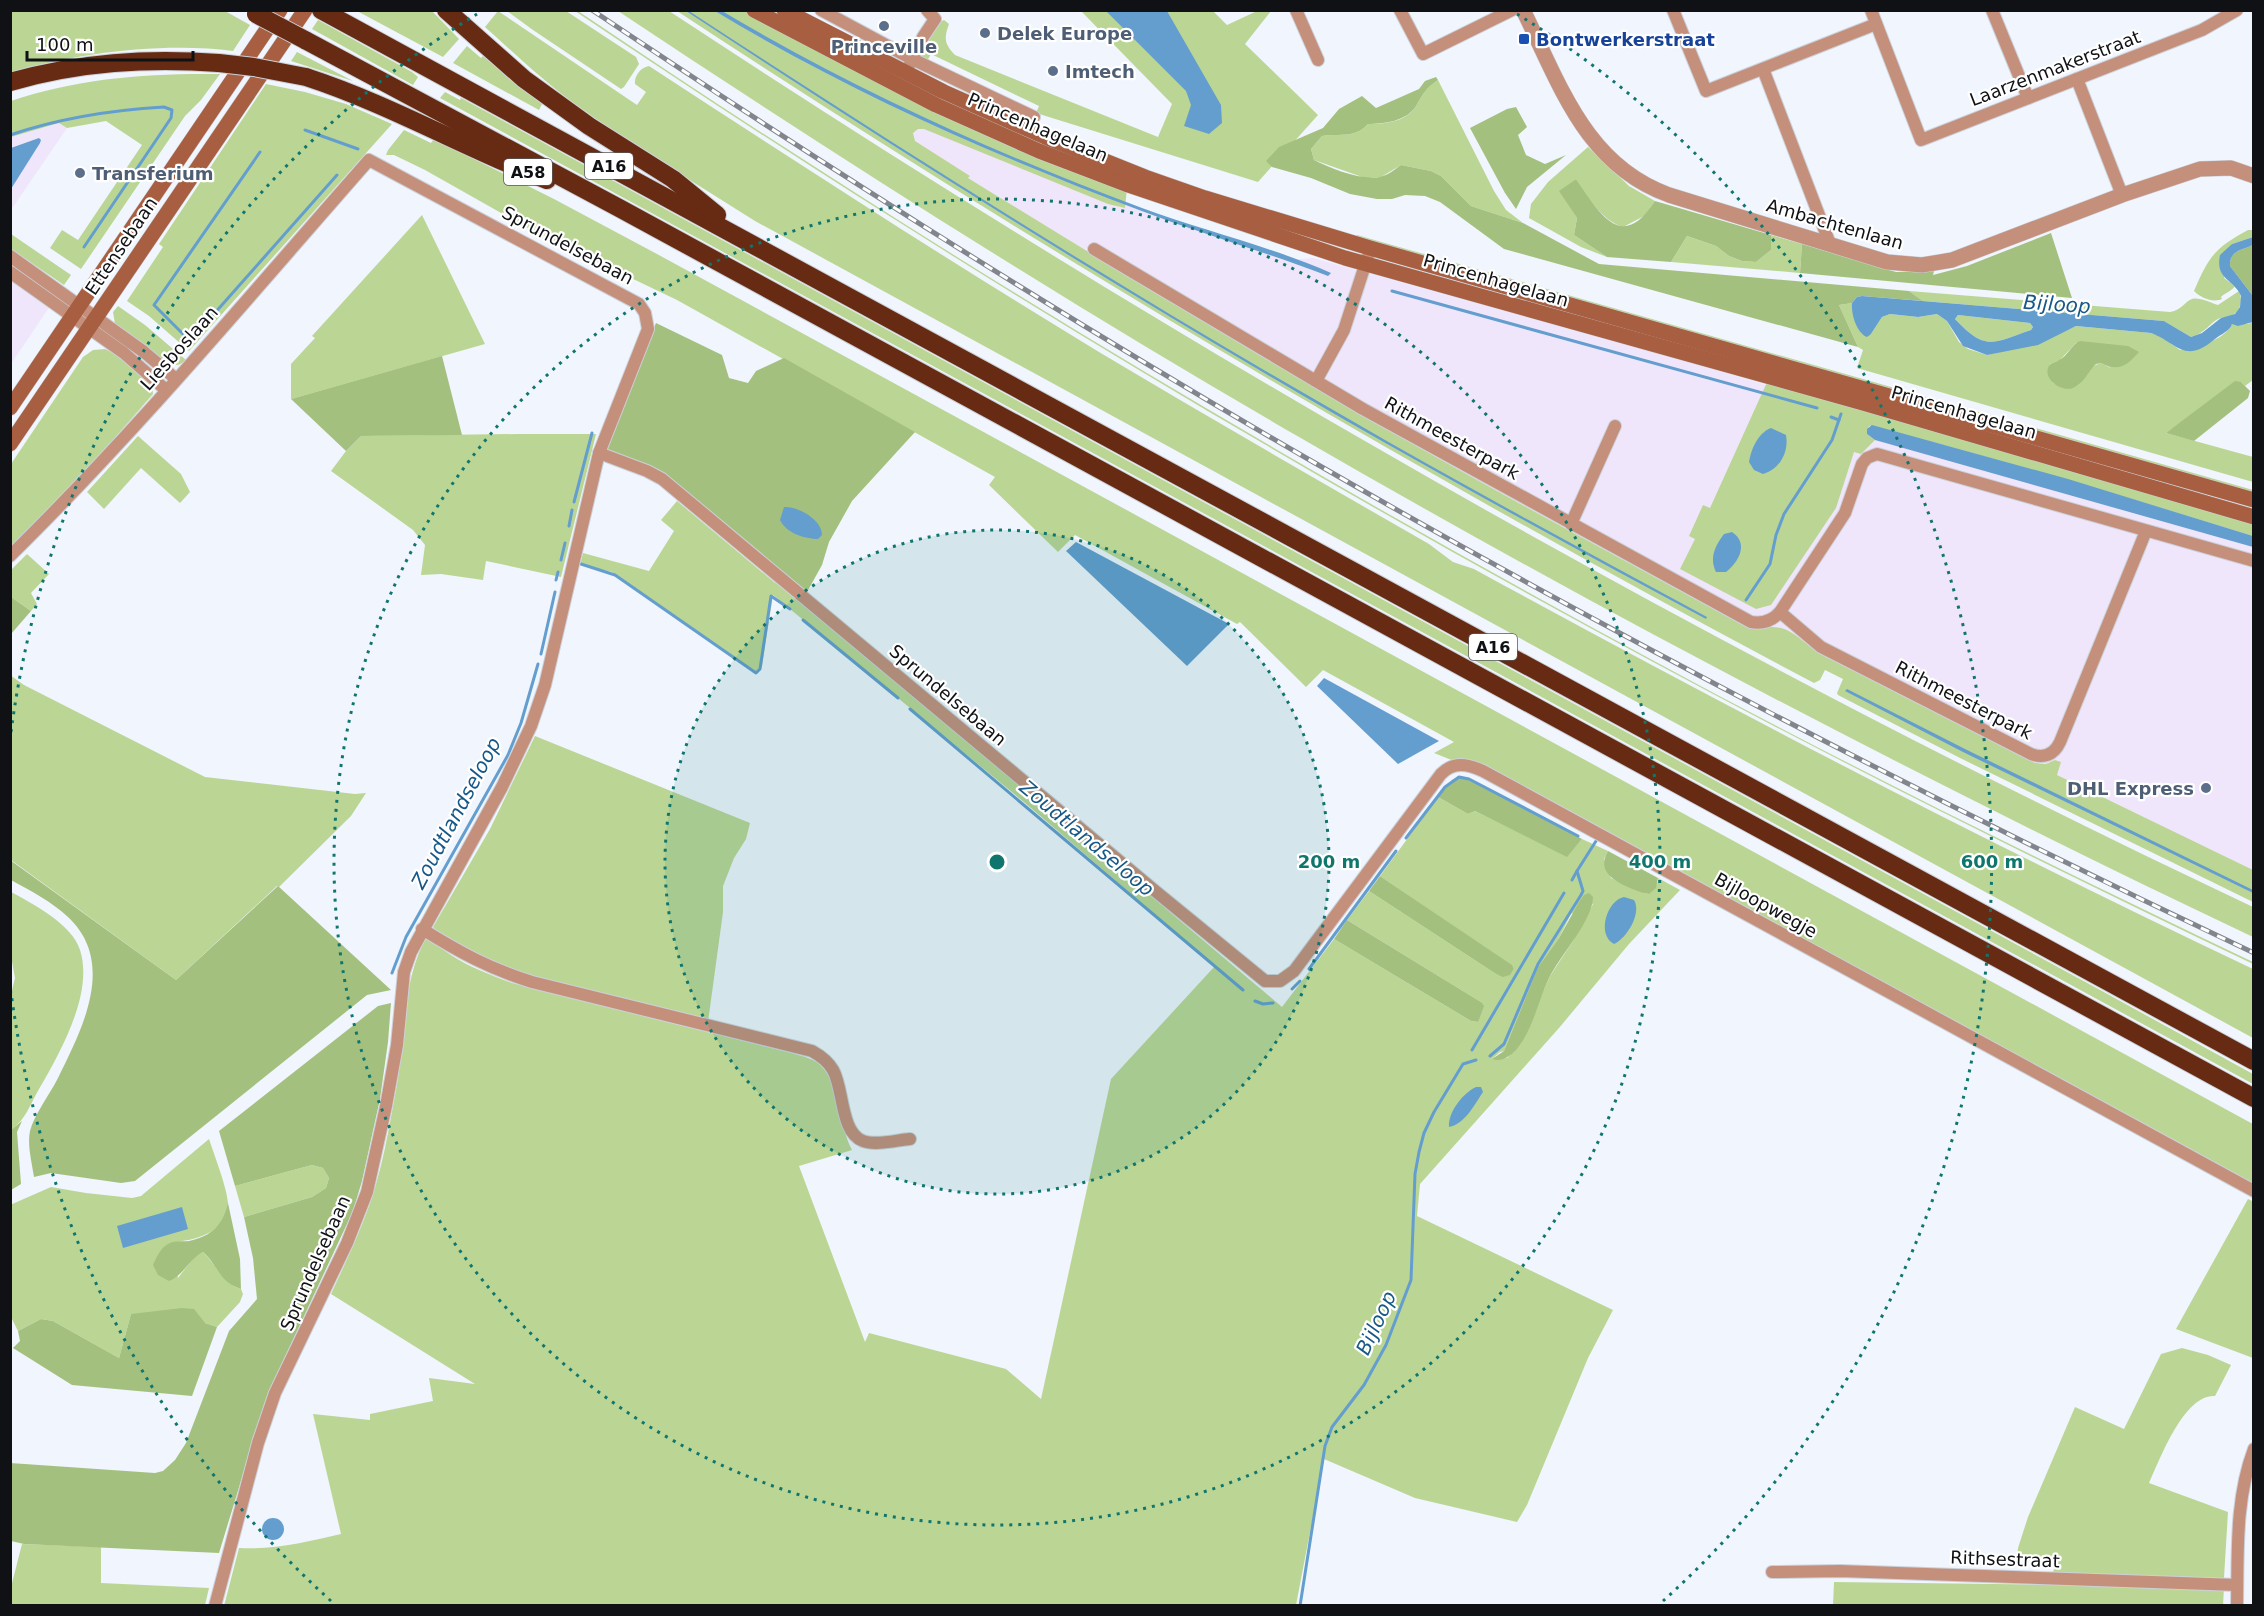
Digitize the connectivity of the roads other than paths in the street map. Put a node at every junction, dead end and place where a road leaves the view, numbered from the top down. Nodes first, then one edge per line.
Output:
1 (280, 10) edge
2 (305, 10) edge
3 (754, 10) edge
4 (784, 10) edge
5 (821, 10) edge
6 (927, 10) edge
7 (1296, 10) edge
8 (1400, 10) edge
9 (1512, 10) edge
10 (1523, 10) edge
11 (1673, 10) edge
12 (1871, 10) edge
13 (1992, 10) edge
14 (2237, 10) edge
15 (323, 11) edge
16 (253, 12) edge
17 (450, 14) edge
18 (1876, 24) junction
19 (912, 59) junction
20 (1318, 60) dead end
21 (1763, 69) junction
22 (2077, 79) junction
23 (903, 81) junction
24 (10, 82) edge
25 (2028, 98) junction
26 (1034, 117) dead end
27 (442, 123) junction
28 (369, 160) joint
29 (2253, 176) edge
30 (2122, 195) junction
31 (751, 243) junction
32 (1830, 244) junction
33 (1370, 248) junction
34 (1094, 249) dead end
35 (10, 256) edge
36 (1365, 264) junction
37 (10, 272) edge
38 (76, 311) junction
39 (92, 323) junction
40 (176, 379) junction
41 (1316, 381) junction
42 (166, 390) junction
43 (10, 408) edge
44 (1615, 426) dead end
45 (10, 444) edge
46 (599, 453) junction
47 (2253, 500) edge
48 (2253, 517) edge
49 (1571, 524) junction
50 (2146, 531) junction
51 (10, 556) edge
52 (2253, 561) edge
53 (1780, 612) junction
54 (422, 929) junction
55 (1265, 981) joint
56 (2253, 1060) edge
57 (2253, 1098) edge
58 (910, 1139) dead end
59 (2253, 1191) edge
60 (2253, 1449) edge
61 (1772, 1572) dead end
62 (2237, 1586) junction
63 (215, 1605) edge
64 (2237, 1605) edge

1 - 38 main road, Ettensebaan
2 - 39 main road, Ettensebaan
3 - 23 main road, Princenhagelaan
4 - 23 main road, Princenhagelaan
5 - 19 street, Princenhagelaan
6 - 19 street
7 - 20 street
8 - 9 street
10 - 32 street, Ambachtenlaan
11 - 21 street
12 - 18 street
13 - 25 street
14 - 22 street, Laarzenmakerstraat
15 - 31 highway, A16
16 - 27 highway, A16, bridge
17 - 31 highway, A16
18 - 21 street
18 - 25 street, Laarzenmakerstraat
19 - 23 street
19 - 26 street, Princenhagelaan
21 - 32 street
22 - 25 street, Laarzenmakerstraat
22 - 30 street
23 - 33 main road, Princenhagelaan
23 - 36 main road, Princenhagelaan
24 - 27 highway, bridge
27 - 57 highway, A16
28 - 40 street, Liesboslaan
28 - 46 street, Sprundelsebaan
29 - 30 street, Ambachtenlaan
30 - 32 street, Ambachtenlaan
31 - 56 highway, A16
33 - 36 street
33 - 47 main road, Princenhagelaan
34 - 41 street, Rithmeesterpark
35 - 38 street
36 - 41 street
36 - 48 main road, Princenhagelaan
37 - 38 street
38 - 39 street
38 - 43 main road, Ettensebaan
39 - 40 street
39 - 42 street
39 - 45 main road, Ettensebaan
40 - 42 street, Liesboslaan
41 - 49 street, Rithmeesterpark
42 - 51 street, Liesboslaan
44 - 49 street
46 - 54 street, Sprundelsebaan
46 - 55 street, Sprundelsebaan
49 - 53 street, Rithmeesterpark
50 - 52 street
50 - 53 street
50 - 53 street, Rithmeesterpark
54 - 58 street
54 - 63 street, Sprundelsebaan
55 - 59 street, Bijloopwegje
60 - 62 street
61 - 62 street, Rithsestraat
62 - 64 street

